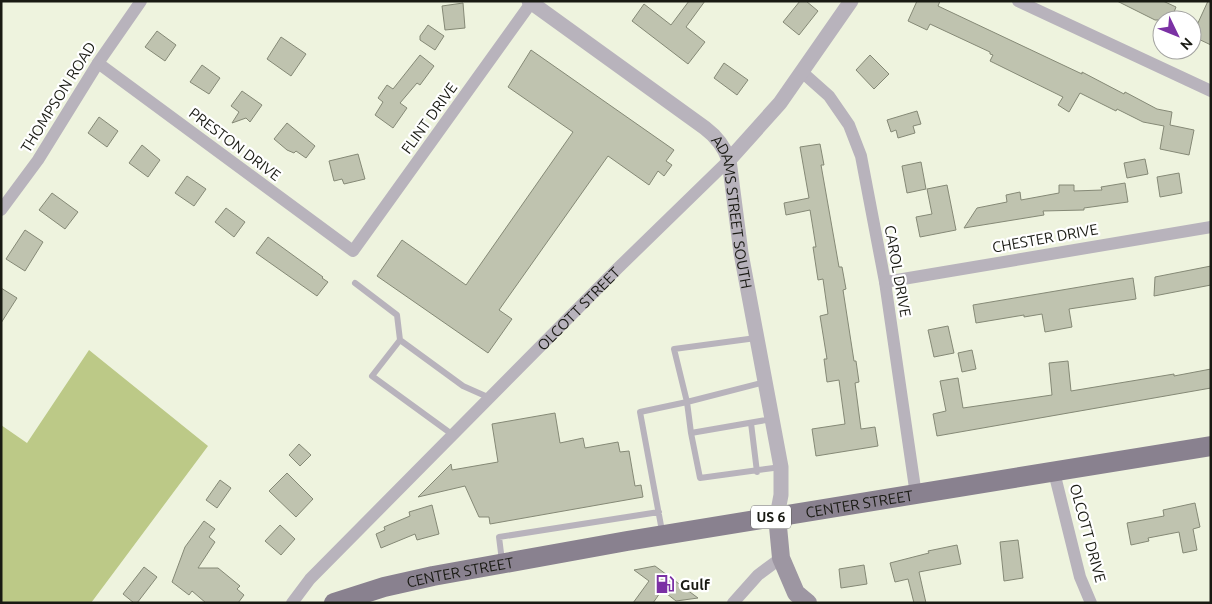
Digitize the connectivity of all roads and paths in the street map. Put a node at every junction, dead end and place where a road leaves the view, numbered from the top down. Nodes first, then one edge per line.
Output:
1 (141, 1) edge
2 (851, 1) edge
3 (1018, 1) edge
4 (530, 2) edge
5 (98, 63) junction
6 (802, 72) junction
7 (1211, 91) edge
8 (729, 160) junction
9 (1, 210) edge
10 (1211, 227) edge
11 (353, 252) joint
12 (884, 282) junction
13 (355, 283) dead end
14 (757, 338) junction
15 (400, 340) junction
16 (766, 381) junction
17 (490, 398) junction
18 (687, 402) junction
19 (773, 419) junction
20 (751, 423) junction
21 (691, 433) junction
22 (453, 435) junction
23 (1211, 446) edge
24 (781, 467) junction
25 (757, 472) junction
26 (1054, 472) junction
27 (916, 495) junction
28 (659, 512) junction
29 (777, 516) junction
30 (663, 535) junction
31 (781, 558) junction
32 (502, 563) junction
33 (292, 603) edge
34 (334, 603) edge
35 (733, 603) edge
36 (808, 603) edge
37 (1091, 603) edge

1 - 5 street, THOMPSON ROAD
2 - 6 street, OLCOTT STREET
3 - 7 street
4 - 8 street, ADAMS STREET SOUTH
4 - 11 street, FLINT DRIVE
5 - 9 street, THOMPSON ROAD
5 - 11 street, PRESTON DRIVE
6 - 8 street, OLCOTT STREET
6 - 12 street, CAROL DRIVE
8 - 14 street, ADAMS STREET SOUTH
8 - 17 street, OLCOTT STREET
10 - 12 street, CHESTER DRIVE
12 - 27 street, CAROL DRIVE
13 - 15 lane
14 - 16 street, ADAMS STREET SOUTH
14 - 18 lane
15 - 17 lane
15 - 22 lane
16 - 18 lane
16 - 19 street, ADAMS STREET SOUTH
17 - 22 street, OLCOTT STREET
18 - 21 lane
18 - 28 lane
19 - 20 lane
19 - 24 street, ADAMS STREET SOUTH
20 - 21 lane
20 - 25 lane
21 - 25 lane
22 - 33 street, OLCOTT STREET
23 - 26 main road, CENTER STREET / US 6
24 - 25 lane
24 - 29 street, ADAMS STREET SOUTH
26 - 27 main road, CENTER STREET / US 6
26 - 37 street, OLCOTT DRIVE
27 - 29 main road, CENTER STREET / US 6
28 - 30 lane
28 - 32 lane
29 - 30 main road, CENTER STREET / US 6
29 - 31 main road
30 - 32 main road, CENTER STREET / US 6
31 - 35 street
31 - 36 main road
32 - 34 main road, CENTER STREET / US 6

